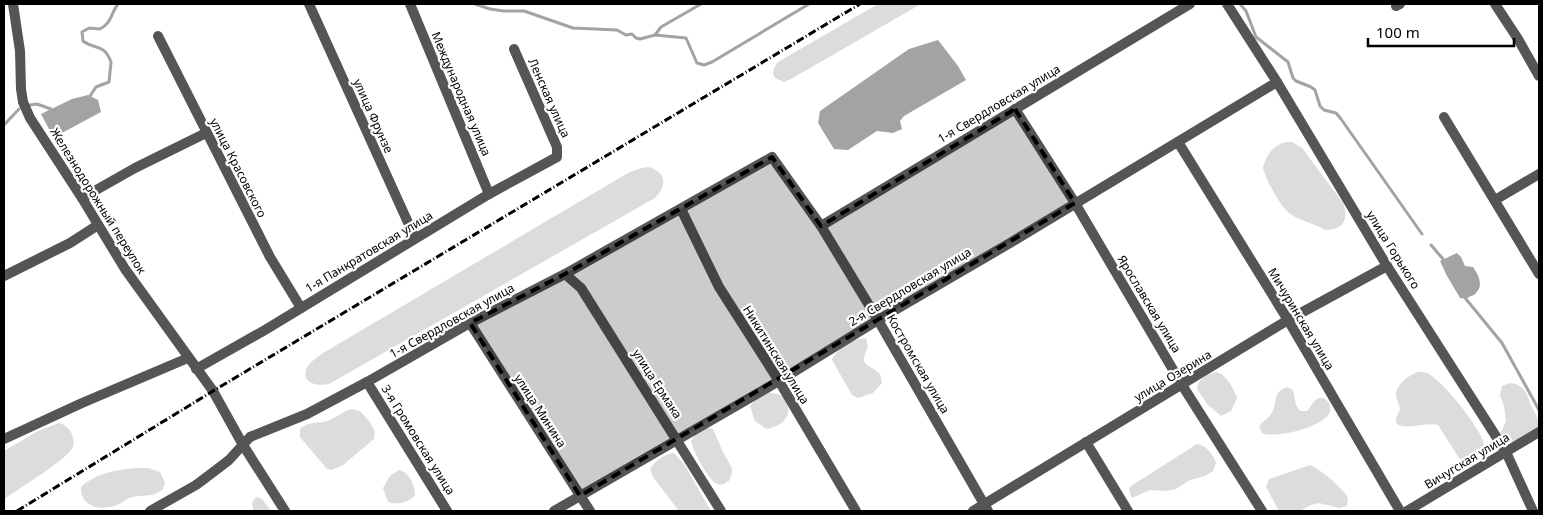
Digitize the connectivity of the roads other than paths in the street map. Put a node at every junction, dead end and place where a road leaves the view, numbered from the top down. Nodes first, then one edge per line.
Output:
1 (13, 4) edge
2 (309, 4) edge
3 (410, 4) edge
4 (1190, 4) edge
5 (1227, 4) edge
6 (1494, 4) edge
7 (158, 36) dead end
8 (514, 49) dead end
9 (1539, 76) edge
10 (1277, 82) junction
11 (1015, 109) junction
12 (1444, 117) dead end
13 (206, 133) junction
14 (1178, 142) junction
15 (556, 157) joint
16 (772, 157) joint
17 (1539, 174) edge
18 (489, 194) junction
19 (82, 198) junction
20 (1496, 200) junction
21 (1075, 203) junction
22 (681, 209) junction
23 (98, 225) junction
24 (821, 226) junction
25 (415, 238) junction
26 (1387, 266) junction
27 (566, 274) junction
28 (1539, 274) edge
29 (4, 276) edge
30 (301, 308) junction
31 (878, 320) junction
32 (1288, 320) junction
33 (470, 323) junction
34 (188, 358) junction
35 (196, 369) junction
36 (779, 381) junction
37 (367, 382) junction
38 (1182, 385) junction
39 (1539, 432) edge
40 (4, 439) edge
41 (677, 439) junction
42 (1086, 442) junction
43 (243, 445) junction
44 (1506, 452) junction
45 (580, 496) junction
46 (986, 508) edge
47 (150, 511) edge
48 (285, 511) edge
49 (447, 511) edge
50 (554, 511) edge
51 (590, 511) edge
52 (721, 511) edge
53 (856, 511) edge
54 (974, 511) edge
55 (1128, 511) edge
56 (1262, 511) edge
57 (1400, 511) edge
58 (1406, 511) edge
59 (1533, 511) edge

1 - 19 street, Железнодорожный переулок
2 - 25 street, улица Фрунзе
3 - 18 street, Международная улица
4 - 11 street, 1-я Свердловская улица
5 - 10 street, улица Горького
6 - 9 street
7 - 13 street, улица Красовского
8 - 15 street, Ленская улица
10 - 14 street, 2-я Свердловская улица
10 - 26 street, улица Горького
11 - 21 street, Ярославская улица
11 - 24 street, 1-я Свердловская улица
12 - 20 street
13 - 19 street
13 - 30 street, улица Красовского
14 - 21 street, 2-я Свердловская улица
14 - 32 street, Мичуринская улица
15 - 18 street, 1-я Панкратовская улица
16 - 22 street, 1-я Свердловская улица
16 - 24 street, Костромская улица
17 - 20 street
18 - 25 street, 1-я Панкратовская улица
19 - 23 street, Железнодорожный переулок
20 - 28 street
21 - 31 street, 2-я Свердловская улица
21 - 38 street, Ярославская улица
22 - 27 street, 1-я Свердловская улица
22 - 36 street, Никитинская улица
23 - 29 street
23 - 34 street, Железнодорожный переулок
24 - 31 street, Костромская улица
25 - 30 street, 1-я Панкратовская улица
26 - 32 street, улица Озерина
26 - 44 street, улица Горького
27 - 33 street, 1-я Свердловская улица
27 - 41 street, улица Ермака
30 - 35 street, 1-я Панкратовская улица
31 - 36 street, 2-я Свердловская улица
31 - 46 street, Костромская улица
32 - 38 street, улица Озерина
32 - 57 street, Мичуринская улица
33 - 37 street, 1-я Свердловская улица
33 - 45 street, улица Минина
34 - 35 street, Железнодорожный переулок
34 - 40 street
35 - 43 street, Железнодорожный переулок
36 - 41 street, 2-я Свердловская улица
36 - 53 street, Никитинская улица
37 - 43 street, 1-я Свердловская улица
37 - 49 street, 3-я Громовская улица
38 - 42 street, улица Озерина
38 - 56 street, Ярославская улица
39 - 44 street, Вичугская улица
41 - 45 street, 2-я Свердловская улица
41 - 52 street, улица Ермака
42 - 46 street, улица Озерина
42 - 55 street
43 - 47 street, 1-я Свердловская улица
43 - 48 street, Железнодорожный переулок
44 - 58 street, Вичугская улица
44 - 59 street, улица Горького
45 - 50 street, 2-я Свердловская улица
45 - 51 street, улица Минина
46 - 54 street, улица Озерина

